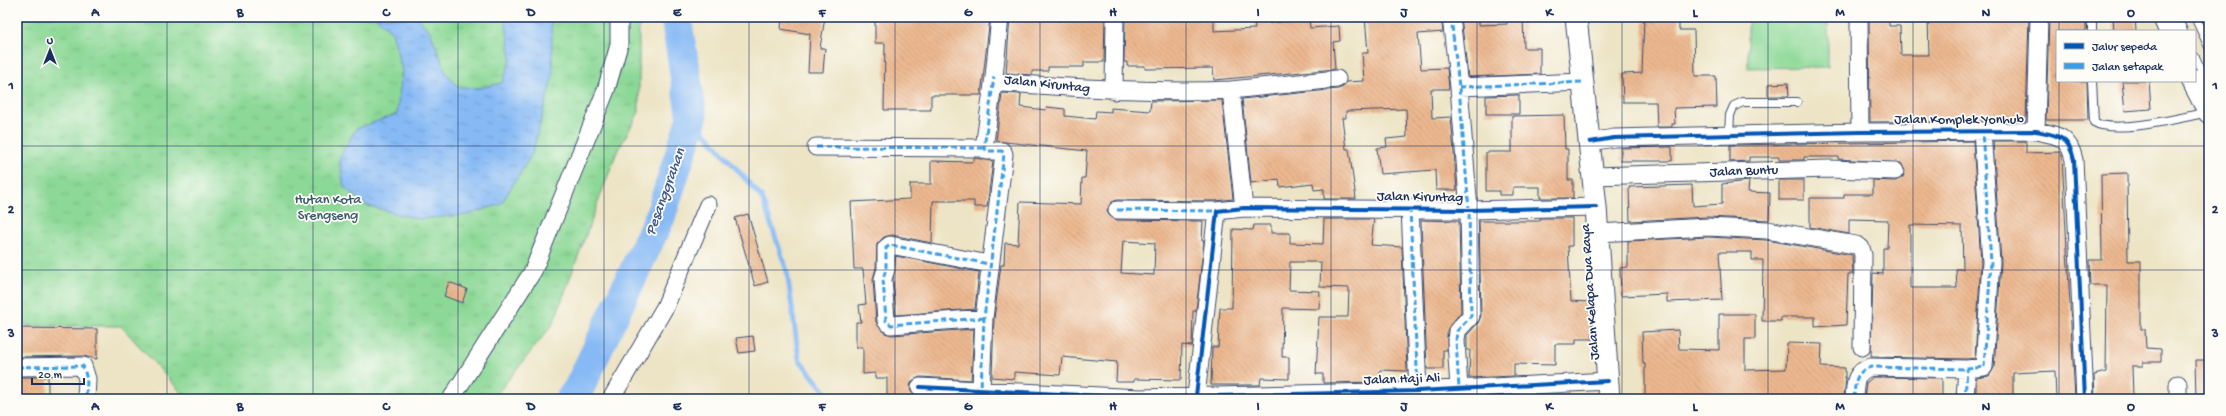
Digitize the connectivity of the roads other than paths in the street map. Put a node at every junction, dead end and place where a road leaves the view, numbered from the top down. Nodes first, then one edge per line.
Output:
1 (619, 17) edge
2 (1000, 17) edge
3 (1115, 17) edge
4 (1451, 17) edge
5 (1576, 17) edge
6 (1859, 17) edge
7 (2039, 17) edge
8 (2092, 17) edge
9 (2164, 17) edge
10 (2177, 17) edge
11 (2195, 17) edge
12 (2092, 30) edge
13 (2170, 30) edge
14 (2183, 30) edge
15 (2209, 47) edge
16 (2196, 59) edge
17 (994, 77) junction
18 (1337, 79) dead end
19 (1584, 82) junction
20 (2092, 82) edge
21 (2194, 82) edge
22 (1459, 87) junction
23 (2209, 87) edge
24 (1231, 90) junction
25 (1114, 91) junction
26 (1797, 102) dead end
27 (2209, 112) edge
28 (1982, 131) junction
29 (2036, 131) junction
30 (1860, 132) junction
31 (1729, 134) junction
32 (1590, 142) junction
33 (816, 147) dead end
34 (984, 148) junction
35 (1895, 171) dead end
36 (1593, 176) junction
37 (708, 205) dead end
38 (1596, 207) junction
39 (1244, 208) junction
40 (1410, 208) junction
41 (1117, 210) dead end
42 (1469, 210) junction
43 (1217, 212) junction
44 (1598, 233) junction
45 (990, 264) junction
46 (984, 318) junction
47 (1862, 346) dead end
48 (17, 367) edge
49 (1967, 369) junction
50 (920, 387) dead end
51 (981, 389) junction
52 (1459, 389) junction
53 (1609, 390) edge
54 (1418, 391) junction
55 (957, 393) edge
56 (1196, 396) junction
57 (1140, 398) edge
58 (86, 399) edge
59 (451, 399) edge
60 (611, 399) edge
61 (1854, 399) edge
62 (1965, 399) edge
63 (2085, 399) edge

1 - 59 street
2 - 17 street, Jalan Kiruntag
3 - 25 street
4 - 22 street
5 - 19 street, Jalan Kelapa Dua Raya
6 - 30 street
7 - 29 street
8 - 12 lane
9 - 13 main road
10 - 14 lane
11 - 15 lane
16 - 23 lane
17 - 25 street, Jalan Kiruntag
17 - 34 street
18 - 24 street, Jalan Kiruntag
19 - 22 street
19 - 32 street, Jalan Kelapa Dua Raya
20 - 27 lane
21 - 27 main road
22 - 42 street
24 - 25 street, Jalan Kiruntag
24 - 39 street
26 - 31 lane
28 - 29 street, Jalan Komplek Yonhub
28 - 30 street, Jalan Komplek Yonhub
28 - 49 street
29 - 63 street, Jalan Komplek Yonhub
30 - 31 street, Jalan Komplek Yonhub
31 - 32 street, Jalan Komplek Yonhub
32 - 36 street, Jalan Kelapa Dua Raya
33 - 34 street
34 - 45 street
35 - 36 street, Jalan Buntu
36 - 38 street, Jalan Kelapa Dua Raya
37 - 60 street
38 - 42 street, Jalan Kiruntag
38 - 44 street, Jalan Kelapa Dua Raya
39 - 40 street, Jalan Kiruntag
39 - 43 street
40 - 42 street, Jalan Kiruntag
40 - 54 street
41 - 43 street
42 - 52 street
43 - 56 street
44 - 47 street
44 - 53 street, Jalan Kelapa Dua Raya
45 - 46 street
45 - 46 street
46 - 51 street
48 - 58 street
49 - 61 street
49 - 62 street
50 - 55 street, Jalan Haji Ali
51 - 55 street, Jalan Haji Ali
51 - 57 street, Jalan Haji Ali
52 - 53 street, Jalan Haji Ali
52 - 54 street, Jalan Haji Ali
54 - 56 street, Jalan Haji Ali
56 - 57 street, Jalan Haji Ali

